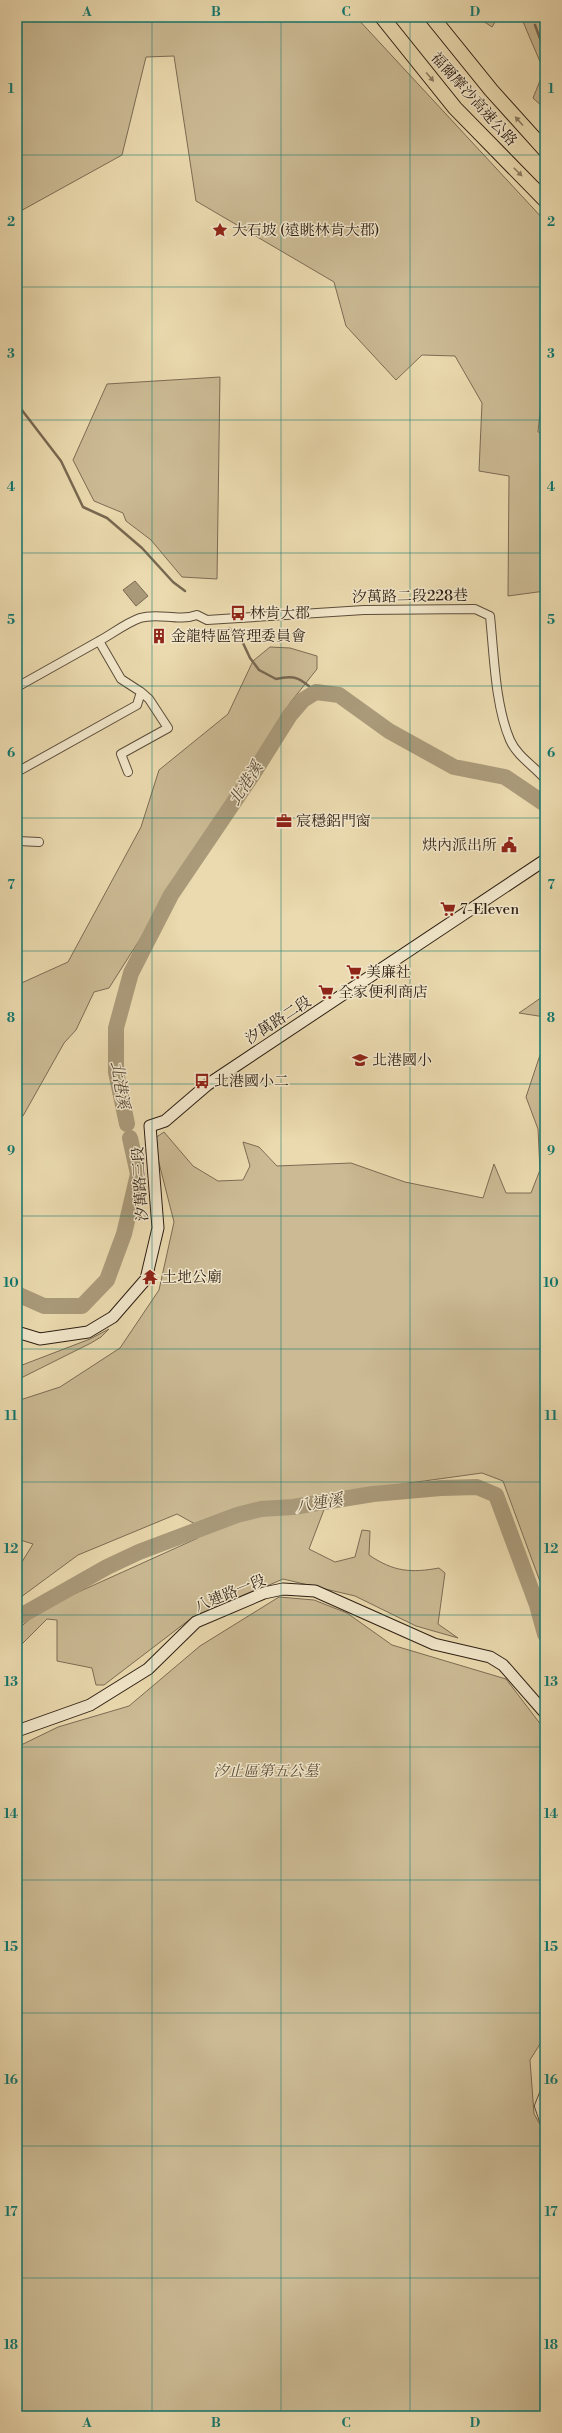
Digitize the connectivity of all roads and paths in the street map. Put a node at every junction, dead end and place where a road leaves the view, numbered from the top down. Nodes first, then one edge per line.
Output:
1 (382, 17) edge
2 (432, 17) edge
3 (545, 150) edge
4 (545, 200) edge
5 (99, 641) junction
6 (17, 687) edge
7 (141, 692) junction
8 (17, 772) edge
9 (128, 772) dead end
10 (545, 779) edge
11 (17, 839) edge
12 (39, 842) dead end
13 (545, 860) edge
14 (150, 1126) joint
15 (17, 1332) edge
16 (545, 1713) edge
17 (17, 1731) edge
18 (545, 2091) edge
19 (545, 2124) edge

1 -> 4 highway, 福爾摩沙高速公路
3 -> 2 highway, 福爾摩沙高速公路
5 - 6 street
5 - 7 street
5 - 10 street, 汐萬路二段228巷
7 - 8 street
7 - 9 street
11 - 12 street
13 - 14 street, 汐萬路二段
14 - 15 street, 汐萬路三段
16 - 17 street, 八連路一段
18 - 19 street

